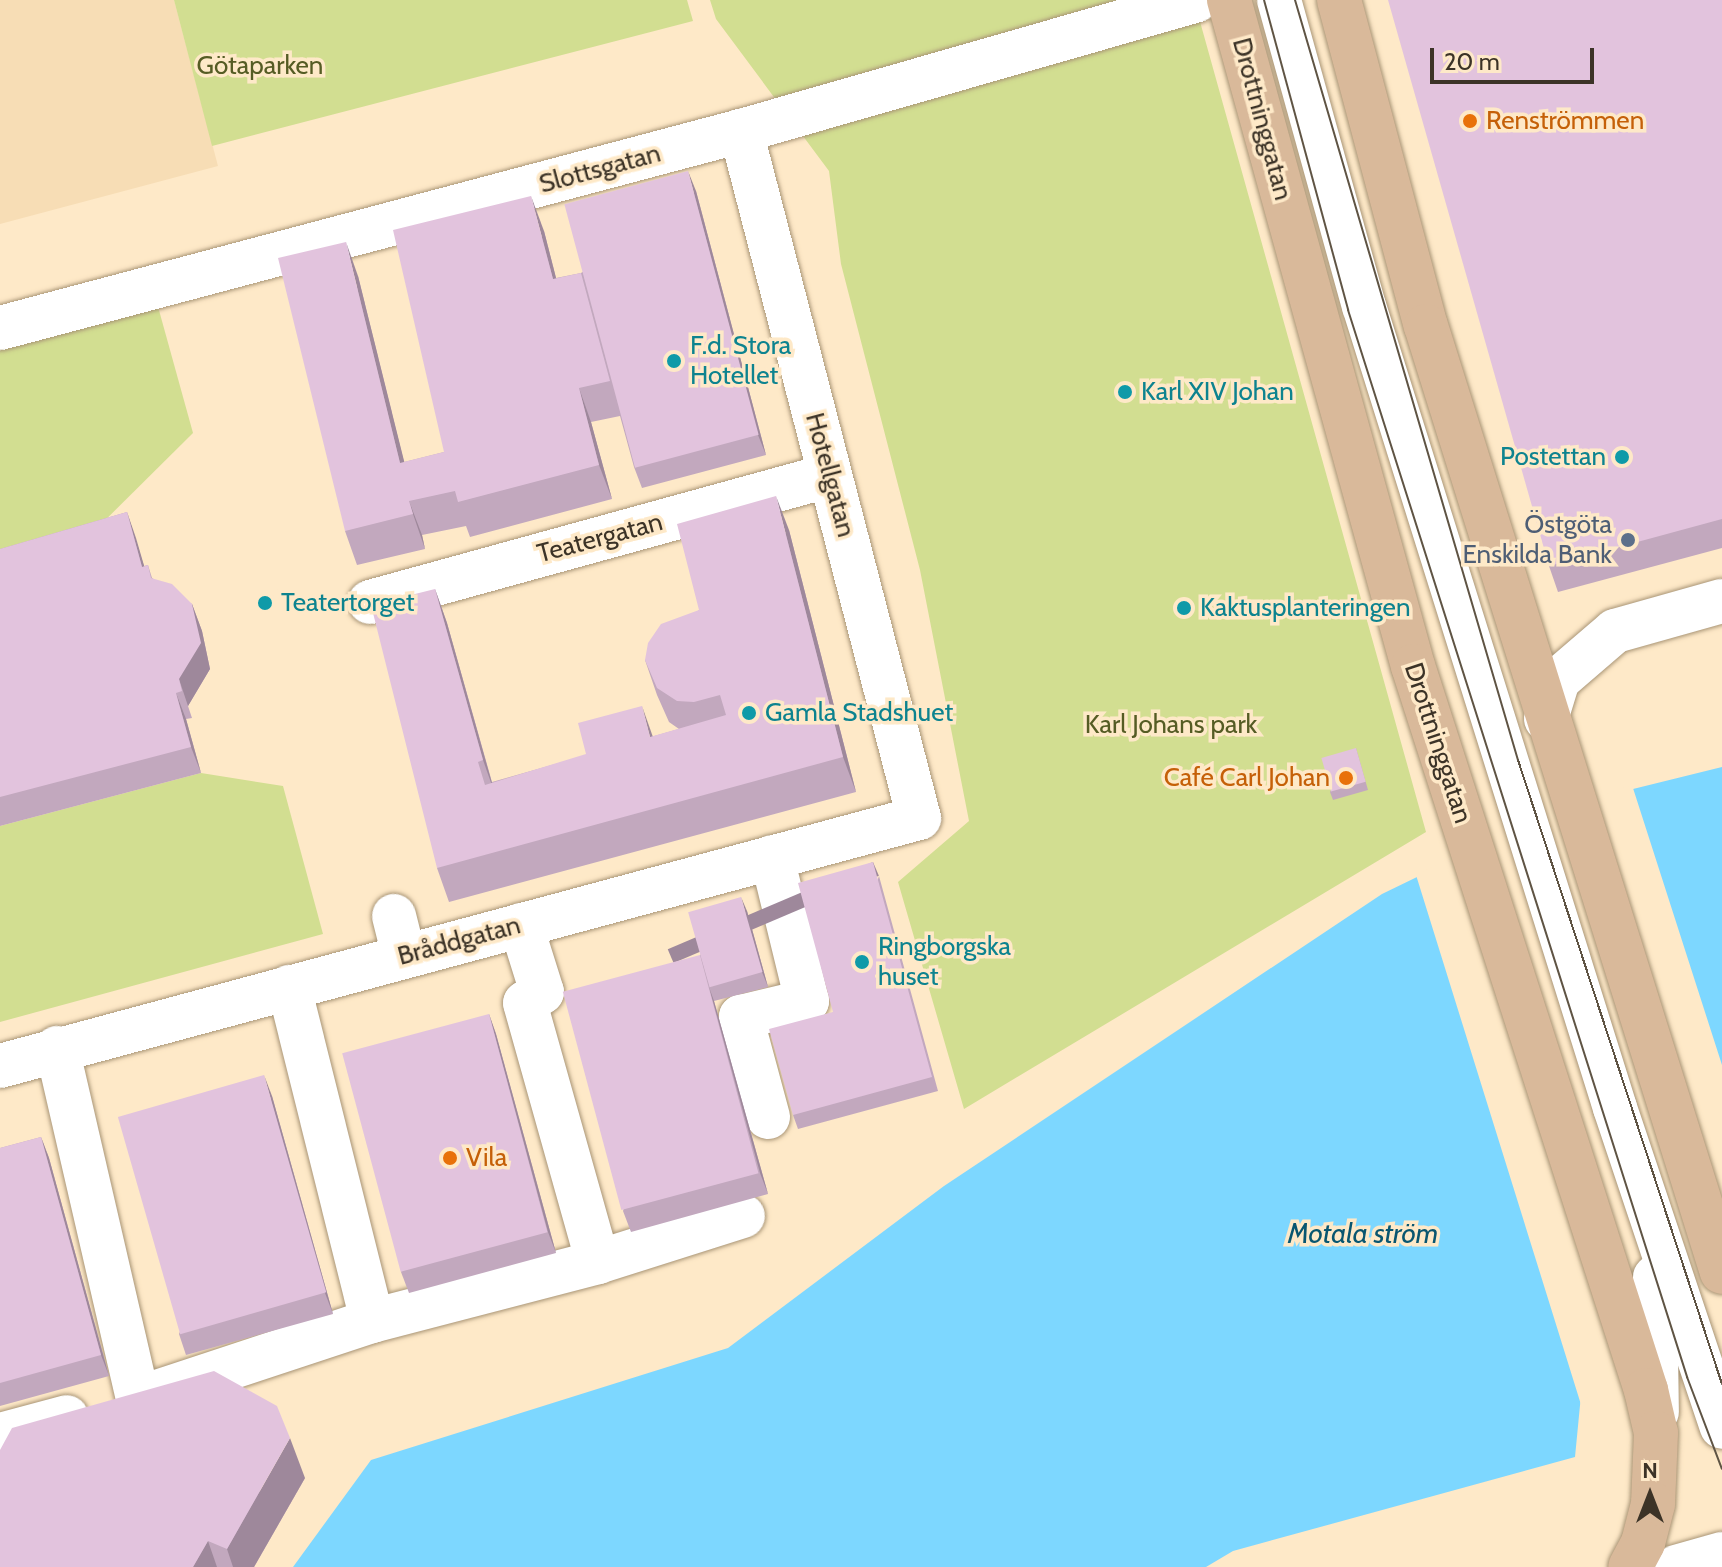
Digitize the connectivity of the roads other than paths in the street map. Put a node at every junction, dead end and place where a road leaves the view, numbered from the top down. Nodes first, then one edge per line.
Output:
1 (1197, 0) edge
2 (1229, 0) edge
3 (1279, 0) edge
4 (1339, 0) edge
5 (741, 131) junction
6 (0, 328) edge
7 (830, 475) junction
8 (1722, 601) edge
9 (370, 602) edge
10 (1550, 734) junction
11 (919, 818) joint
12 (772, 857) junction
13 (521, 925) junction
14 (289, 987) junction
15 (57, 1048) junction
16 (0, 1066) edge
17 (768, 1117) dead end
18 (743, 1216) edge
19 (1654, 1226) junction
20 (598, 1262) junction
21 (1722, 1272) edge
22 (372, 1321) junction
23 (1652, 1388) junction
24 (138, 1398) junction
25 (1722, 1427) edge
26 (0, 1435) edge
27 (1722, 1554) edge
28 (1630, 1567) edge
29 (1676, 1567) edge

1 - 5 street, Slottsgatan
2 - 23 main road, Drottninggatan
3 - 19 street, Drottninggatan
4 - 10 main road
5 - 6 street, Slottsgatan
5 - 7 street, Hotellgatan
7 - 9 street, Teatergatan
7 - 11 street, Hotellgatan
8 - 10 street
10 - 21 main road
11 - 12 street, Bråddgatan
12 - 13 street, Bråddgatan
12 - 17 street
13 - 14 street, Bråddgatan
13 - 20 street
14 - 15 street, Bråddgatan
14 - 22 street
15 - 16 street, Bråddgatan
15 - 24 street
18 - 20 street
19 - 23 street, Drottninggatan
19 - 25 street, Drottninggatan
20 - 22 street
22 - 24 street
23 - 28 main road, Drottninggatan
24 - 26 street
27 - 29 street

